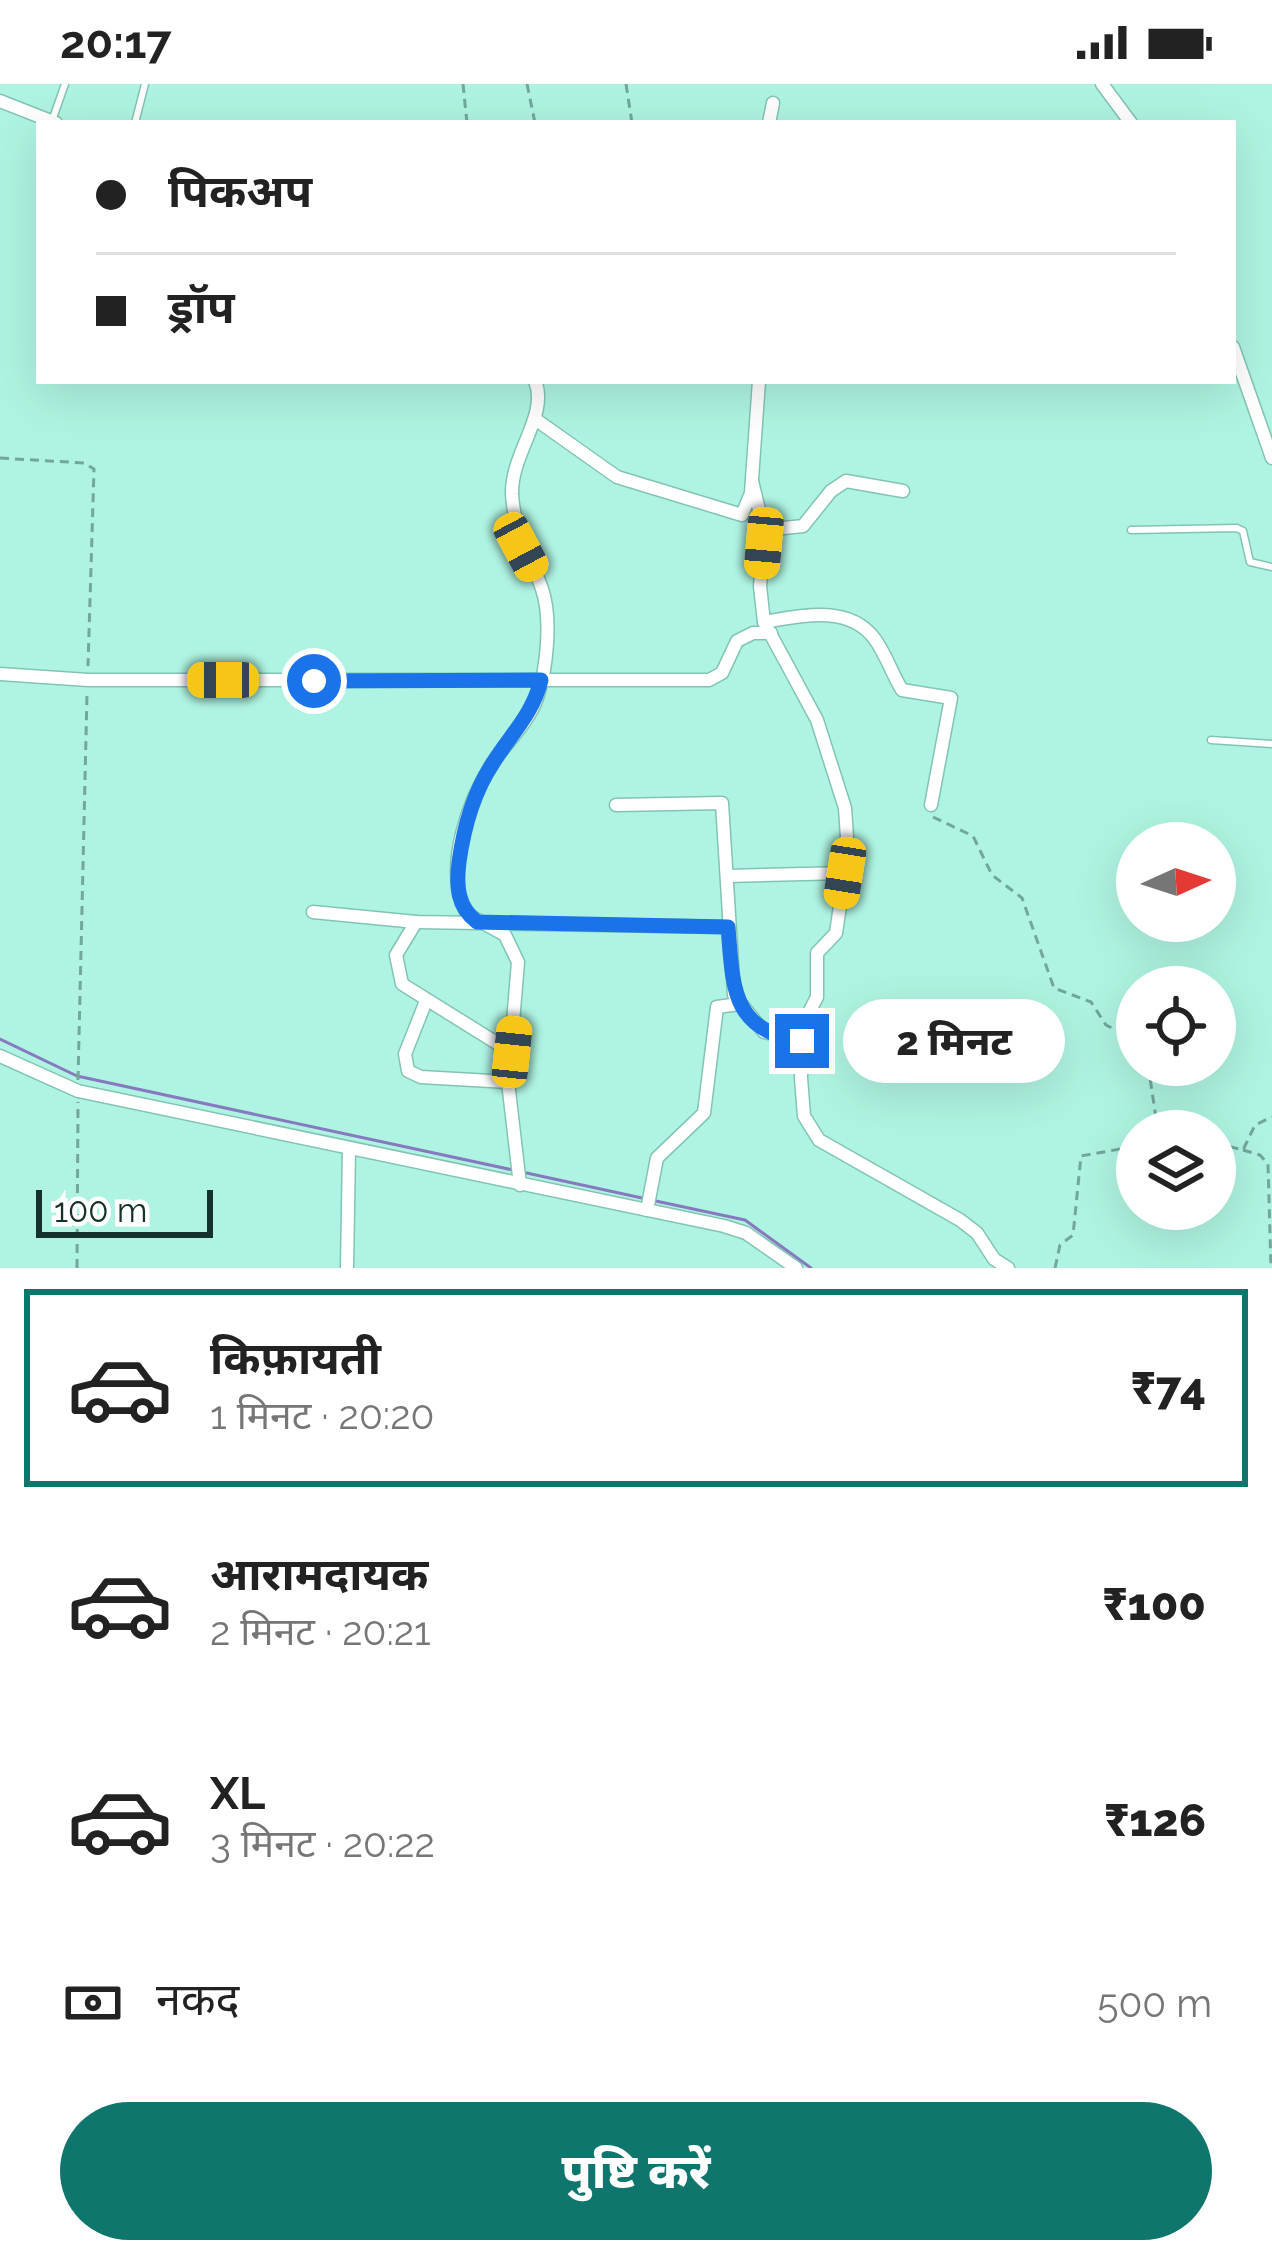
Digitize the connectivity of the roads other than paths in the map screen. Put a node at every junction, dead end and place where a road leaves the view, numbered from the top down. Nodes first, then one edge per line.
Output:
1 (65, 84) edge
2 (145, 84) edge
3 (1102, 84) edge
4 (0, 101) edge
5 (772, 103) dead end
6 (49, 120) edge
7 (55, 120) edge
8 (136, 120) edge
9 (769, 120) edge
10 (1129, 120) edge
11 (1236, 356) edge
12 (538, 384) edge
13 (759, 384) edge
14 (535, 418) junction
15 (1272, 458) edge
16 (752, 481) junction
17 (903, 491) dead end
18 (764, 530) junction
19 (1131, 530) dead end
20 (1272, 567) edge
21 (768, 627) junction
22 (0, 674) edge
23 (541, 680) junction
24 (1211, 740) dead end
25 (1272, 743) edge
26 (616, 805) dead end
27 (931, 805) road end
28 (845, 873) junction
29 (727, 876) junction
30 (313, 912) dead end
31 (416, 922) junction
32 (477, 922) junction
33 (728, 927) junction
34 (426, 1001) junction
35 (739, 1004) junction
36 (802, 1041) junction
37 (512, 1052) junction
38 (0, 1056) edge
39 (508, 1082) junction
40 (349, 1149) junction
41 (520, 1181) junction
42 (648, 1203) junction
43 (347, 1268) edge
44 (796, 1268) edge
45 (1009, 1268) edge

1 - 7 lane
2 - 8 lane
3 - 10 street
4 - 6 street
5 - 9 street
11 - 15 street
12 - 14 street
13 - 16 street
14 - 16 street
14 - 23 street
16 - 18 street
17 - 18 street
18 - 21 street
19 - 20 lane
21 - 23 street
21 - 27 street
21 - 28 street
22 - 23 street
23 - 32 street
24 - 25 lane
26 - 29 street
28 - 29 street
28 - 36 street
29 - 33 street
30 - 31 street
31 - 32 street
31 - 34 street
32 - 33 street
32 - 37 street
33 - 35 street
34 - 37 street
34 - 39 street
35 - 36 street
35 - 42 street
36 - 45 street
37 - 39 street
38 - 40 street
39 - 41 street
40 - 41 street
40 - 43 street
41 - 42 street
42 - 44 street

